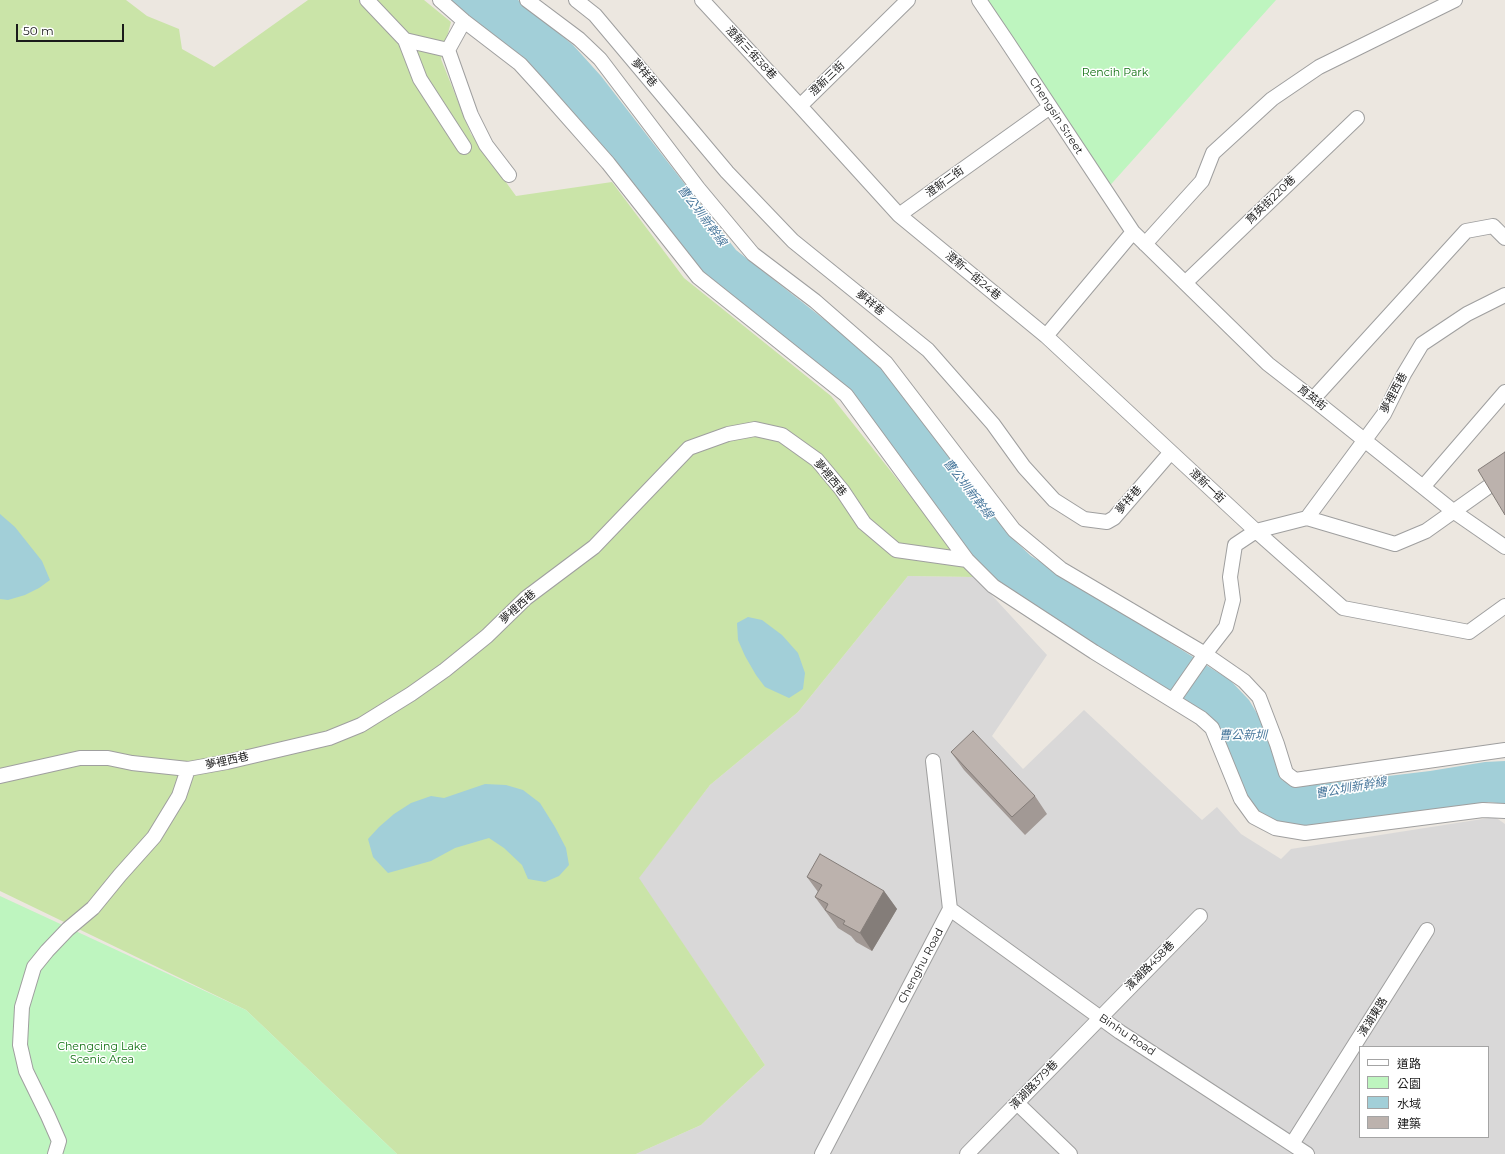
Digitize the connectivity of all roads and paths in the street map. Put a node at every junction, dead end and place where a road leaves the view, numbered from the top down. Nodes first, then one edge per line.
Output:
1 (367, 0) edge
2 (440, 0) edge
3 (528, 0) edge
4 (576, 0) edge
5 (702, 0) edge
6 (908, 0) edge
7 (978, 0) edge
8 (1455, 0) edge
9 (464, 21) junction
10 (405, 40) junction
11 (448, 50) junction
12 (800, 106) junction
13 (1050, 106) junction
14 (1357, 118) dead end
15 (464, 147) dead end
16 (509, 175) dead end
17 (899, 215) junction
18 (1133, 232) junction
19 (1505, 238) edge
20 (1145, 244) junction
21 (1185, 283) junction
22 (1505, 295) edge
23 (1046, 336) junction
24 (1505, 392) edge
25 (1314, 399) junction
26 (1365, 440) junction
27 (1171, 452) junction
28 (1505, 475) edge
29 (1423, 487) junction
30 (1453, 511) junction
31 (1306, 518) junction
32 (1256, 531) junction
33 (1505, 547) edge
34 (967, 560) junction
35 (1505, 606) edge
36 (1205, 654) junction
37 (1173, 700) junction
38 (1505, 750) edge
39 (933, 761) dead end
40 (188, 769) junction
41 (0, 776) edge
42 (1505, 811) edge
43 (950, 909) junction
44 (1200, 916) dead end
45 (1427, 930) dead end
46 (1100, 1017) junction
47 (1017, 1103) junction
48 (1292, 1144) junction
49 (55, 1154) edge
50 (822, 1154) edge
51 (967, 1154) edge
52 (1070, 1154) edge
53 (1307, 1154) edge

1 - 10 street
2 - 9 street
3 - 36 street
4 - 27 street, 夢祥巷
5 - 12 street, 澄新三街38巷
6 - 12 street, 澄新三街
7 - 13 street, Chengsin Street
8 - 20 street
9 - 11 street
9 - 34 street
10 - 11 street
10 - 15 street
11 - 16 street
12 - 17 street
13 - 17 street, 澄新二街
13 - 18 street, Chengsin Street
14 - 21 street, 育英街220巷
17 - 23 street, 澄新一街24巷
18 - 20 street, 育英街
18 - 23 street
19 - 25 street
20 - 21 street, 育英街
21 - 25 street, 育英街
22 - 26 street, 夢裡西巷
23 - 27 street, 澄新一街
24 - 29 street
25 - 26 street, 育英街
26 - 29 street, 育英街
26 - 31 street, 夢裡西巷
27 - 32 street, 澄新一街
28 - 30 street
29 - 30 street, 育英街
30 - 31 street
30 - 33 street, 育英街
31 - 32 street
32 - 35 street, 澄新一街
32 - 36 street
34 - 37 street
34 - 40 street, 夢裡西巷
36 - 37 street
36 - 38 street
37 - 42 street
39 - 43 street
40 - 41 street, 夢裡西巷
40 - 49 street
43 - 46 street, Binhu Road
43 - 50 street, Chenghu Road
44 - 46 street, 濱湖路458巷
45 - 48 street, 濱湖東路
46 - 47 street, 濱湖路379巷
46 - 48 street, Binhu Road
47 - 51 street, 濱湖路379巷
47 - 52 street
48 - 53 street, Binhu Road

